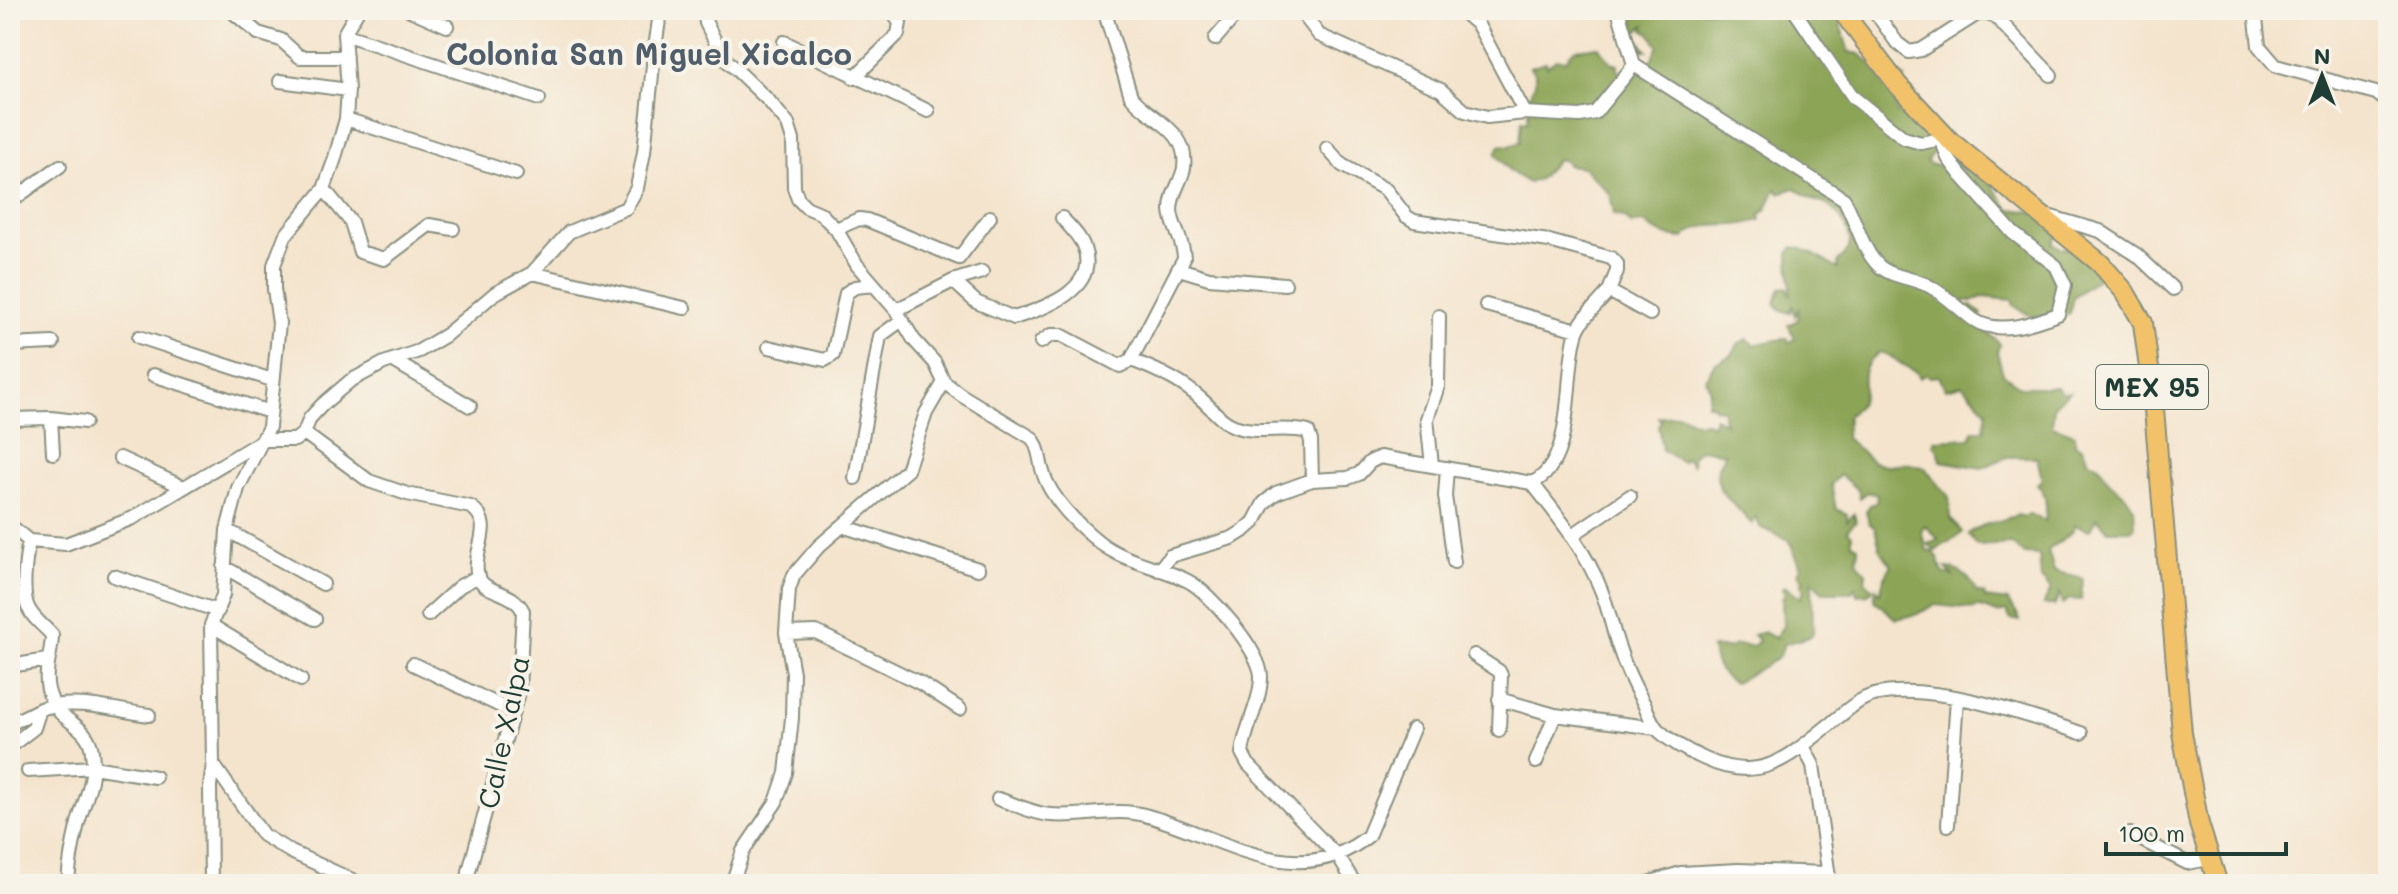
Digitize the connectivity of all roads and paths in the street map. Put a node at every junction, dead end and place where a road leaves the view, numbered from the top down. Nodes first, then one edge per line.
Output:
1 (358, 10) edge
2 (410, 10) edge
3 (664, 10) edge
4 (704, 10) edge
5 (891, 10) edge
6 (1104, 10) edge
7 (1240, 10) edge
8 (1300, 10) edge
9 (1461, 10) edge
10 (1618, 10) edge
11 (1794, 10) edge
12 (1841, 10) edge
13 (1874, 10) edge
14 (2255, 10) edge
15 (234, 13) dead end
16 (1971, 14) edge
17 (447, 26) dead end
18 (344, 34) junction
19 (1215, 39) dead end
20 (784, 42) dead end
21 (346, 57) junction
22 (1634, 65) junction
23 (2051, 75) dead end
24 (854, 78) junction
25 (280, 81) dead end
26 (348, 90) junction
27 (539, 99) dead end
28 (2388, 102) edge
29 (928, 111) dead end
30 (1525, 113) junction
31 (1929, 118) junction
32 (346, 119) junction
33 (1941, 139) junction
34 (1327, 148) dead end
35 (60, 166) dead end
36 (516, 174) dead end
37 (324, 189) junction
38 (10, 202) edge
39 (2037, 213) junction
40 (990, 217) dead end
41 (1062, 218) dead end
42 (453, 229) dead end
43 (836, 229) junction
44 (1179, 269) junction
45 (982, 272) dead end
46 (532, 273) junction
47 (953, 281) junction
48 (1285, 284) dead end
49 (874, 285) junction
50 (2173, 289) dead end
51 (1609, 291) junction
52 (1486, 305) dead end
53 (684, 308) dead end
54 (1650, 314) dead end
55 (899, 315) junction
56 (1439, 316) dead end
57 (1578, 330) junction
58 (139, 337) dead end
59 (1041, 342) dead end
60 (53, 343) dead end
61 (10, 345) edge
62 (769, 347) dead end
63 (392, 360) junction
64 (1131, 360) junction
65 (153, 375) dead end
66 (272, 380) junction
67 (944, 382) junction
68 (470, 406) dead end
69 (270, 412) junction
70 (51, 418) junction
71 (10, 419) edge
72 (85, 422) dead end
73 (304, 433) junction
74 (263, 440) junction
75 (53, 453) dead end
76 (120, 458) dead end
77 (1432, 465) junction
78 (1447, 468) junction
79 (855, 478) dead end
80 (1312, 480) junction
81 (1532, 483) junction
82 (183, 487) junction
83 (1630, 496) dead end
84 (10, 526) edge
85 (842, 526) junction
86 (227, 530) junction
87 (1571, 536) junction
88 (29, 541) junction
89 (1454, 562) dead end
90 (224, 567) junction
91 (978, 569) dead end
92 (1159, 570) junction
93 (114, 576) dead end
94 (479, 576) junction
95 (323, 584) dead end
96 (218, 611) junction
97 (428, 615) dead end
98 (315, 619) dead end
99 (211, 625) junction
100 (786, 633) junction
101 (1474, 655) dead end
102 (47, 660) junction
103 (413, 664) dead end
104 (10, 666) edge
105 (301, 680) dead end
106 (1499, 699) junction
107 (1957, 699) junction
108 (54, 705) junction
109 (40, 709) junction
110 (960, 709) dead end
111 (513, 712) junction
112 (149, 715) dead end
113 (1555, 715) junction
114 (10, 724) edge
115 (1656, 728) junction
116 (1413, 729) dead end
117 (1499, 730) dead end
118 (2081, 733) dead end
119 (12, 745) edge
120 (1803, 746) junction
121 (1536, 762) dead end
122 (213, 764) junction
123 (93, 767) junction
124 (28, 771) dead end
125 (155, 777) dead end
126 (998, 799) dead end
127 (1948, 825) dead end
128 (2130, 834) dead end
129 (1339, 858) junction
130 (2209, 859) junction
131 (1738, 870) junction
132 (1828, 878) edge
133 (348, 882) edge
134 (68, 884) edge
135 (211, 884) edge
136 (361, 884) edge
137 (468, 884) edge
138 (732, 884) edge
139 (1355, 884) edge
140 (1645, 884) edge
141 (1745, 884) edge
142 (2218, 884) edge

1 - 18 street
2 - 17 street
3 - 46 street
4 - 43 street
5 - 24 street
6 - 44 street
7 - 19 street
8 - 30 street
9 - 30 street
10 - 22 street
11 - 33 street
12 - 31 main road, MEX 95
13 - 16 street
14 - 28 street
15 - 21 street
16 - 23 street
18 - 21 street
18 - 27 street
20 - 24 street
21 - 26 street
22 - 30 street
22 - 33 street
24 - 29 street
25 - 26 street
26 - 32 street
31 - 33 street
31 - 39 main road, MEX 95
32 - 36 street
32 - 37 street
34 - 51 street
35 - 38 street
37 - 42 street
37 - 66 street
39 - 50 street
39 - 130 main road, MEX 95
40 - 43 street
41 - 47 street
43 - 49 street
44 - 48 street
44 - 64 street
45 - 47 street
46 - 53 street
46 - 63 street
47 - 55 street
49 - 55 street
49 - 62 street
51 - 54 street
51 - 57 street
52 - 57 street
55 - 67 street
55 - 79 street
56 - 77 street
57 - 81 street
58 - 66 street
59 - 64 street
60 - 61 street
63 - 68 street
63 - 73 street
64 - 80 street
65 - 69 street
66 - 69 street
67 - 85 street
67 - 92 street
69 - 74 street
70 - 71 street
70 - 72 street
70 - 75 street
73 - 74 street
73 - 94 street
74 - 82 street
74 - 86 street
76 - 82 street
77 - 78 street
77 - 80 street
78 - 81 street
78 - 89 street
80 - 92 street
81 - 87 street
82 - 88 street
83 - 87 street
84 - 88 street
85 - 91 street
85 - 100 street
86 - 90 street
86 - 95 street
87 - 115 street
88 - 102 street
90 - 96 street
90 - 98 street
92 - 129 street
93 - 96 street
94 - 97 street
94 - 111 street, Calle Xalpa
96 - 99 street
99 - 105 street
99 - 122 street
100 - 110 street
100 - 138 street
101 - 106 street
102 - 104 street
102 - 108 street
103 - 111 street
106 - 113 street
106 - 117 street
107 - 118 street
107 - 120 street
107 - 127 street
108 - 109 street
108 - 112 street
108 - 123 street
109 - 114 street
109 - 119 street
111 - 137 street, Calle Xalpa
113 - 115 street
113 - 121 street
115 - 120 street
116 - 129 street
120 - 132 street
122 - 133 street
122 - 135 street
123 - 124 street
123 - 125 street
123 - 134 street
126 - 129 street
128 - 130 street
129 - 139 street
130 - 142 main road, MEX 95
131 - 132 street
131 - 140 street
131 - 141 street
133 - 136 street

